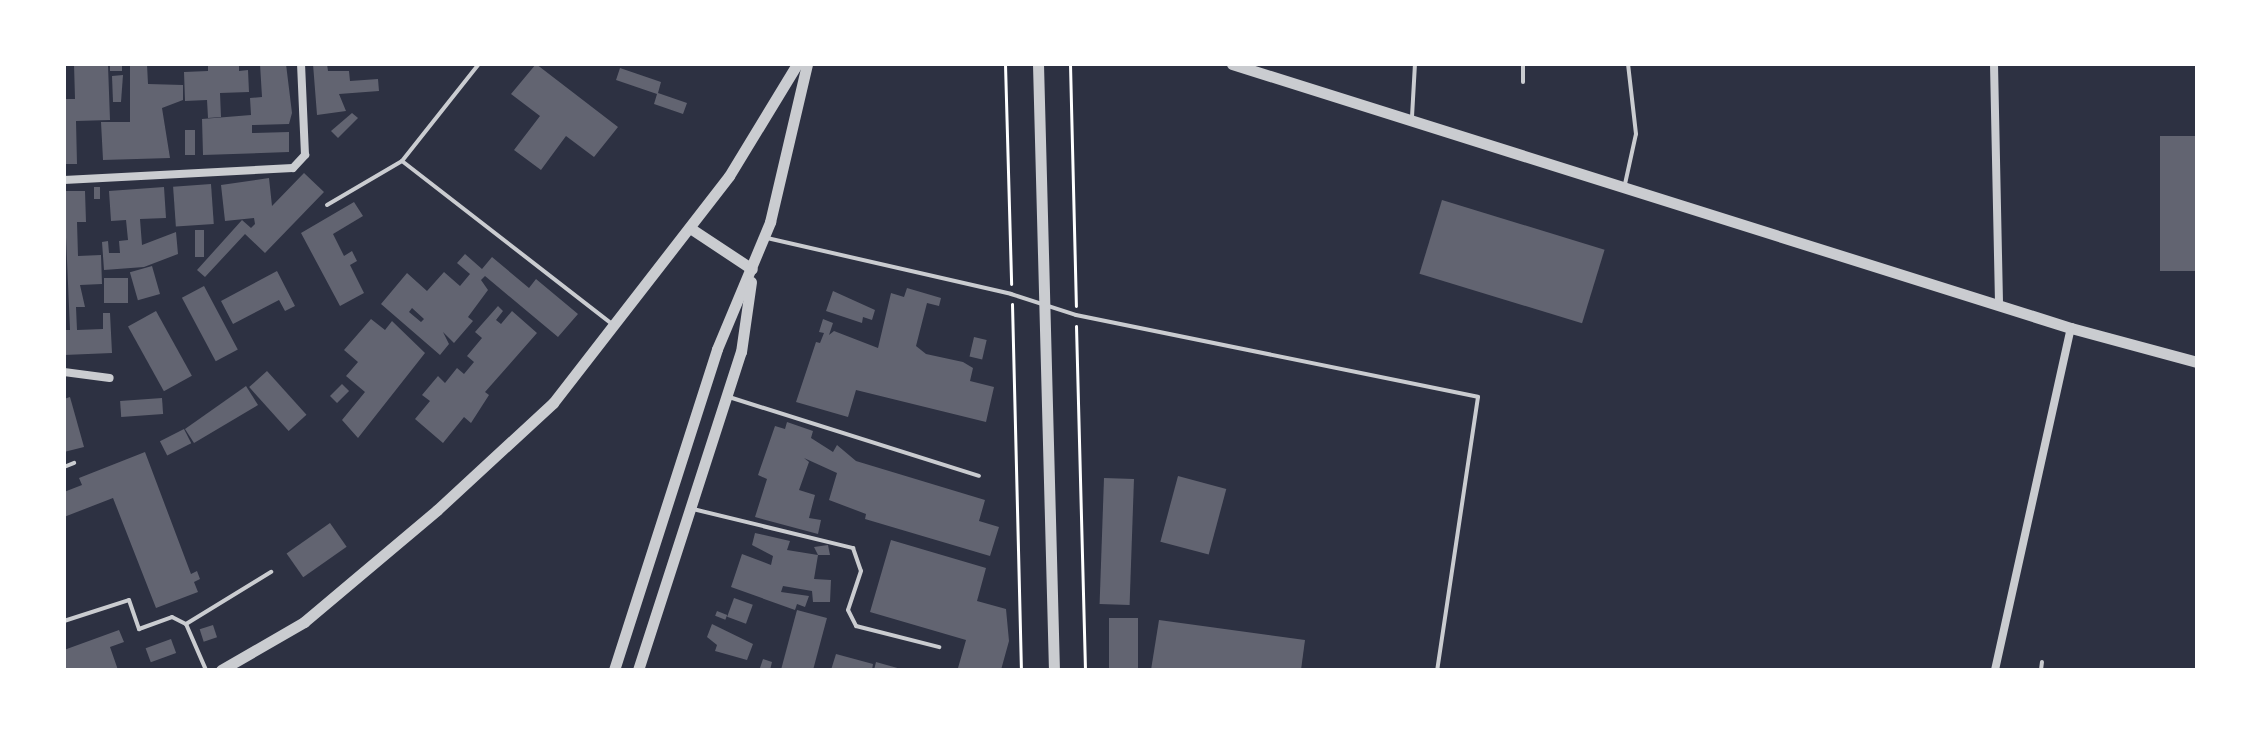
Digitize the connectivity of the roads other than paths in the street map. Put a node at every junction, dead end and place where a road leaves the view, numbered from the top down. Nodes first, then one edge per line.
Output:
1 (301, 64) edge
2 (479, 64) edge
3 (797, 64) edge
4 (807, 64) edge
5 (1038, 64) edge
6 (1232, 64) edge
7 (1415, 64) edge
8 (1523, 64) edge
9 (1628, 64) edge
10 (1994, 64) edge
11 (1523, 82) dead end
12 (1412, 117) junction
13 (402, 161) junction
14 (64, 180) edge
15 (1624, 188) junction
16 (327, 205) dead end
17 (690, 228) junction
18 (765, 238) junction
19 (752, 269) junction
20 (1999, 302) junction
21 (1045, 305) junction
22 (616, 327) junction
23 (2071, 328) junction
24 (2197, 362) edge
25 (64, 372) edge
26 (110, 378) dead end
27 (727, 396) junction
28 (74, 463) dead end
29 (64, 467) edge
30 (979, 476) dead end
31 (690, 508) junction
32 (271, 572) dead end
33 (64, 621) edge
34 (186, 624) junction
35 (939, 647) dead end
36 (2042, 662) dead end
37 (206, 670) edge
38 (221, 670) edge
39 (614, 670) edge
40 (638, 670) edge
41 (1054, 670) edge
42 (1437, 670) edge
43 (1995, 670) edge
44 (2041, 670) edge

1 - 14 street
2 - 13 lane
3 - 17 street
4 - 18 street
5 - 21 street
6 - 12 street
7 - 12 lane
8 - 11 lane
9 - 15 lane
10 - 20 street
12 - 15 street
13 - 16 lane
13 - 22 lane
15 - 20 street
17 - 19 street
17 - 22 street
18 - 19 street
18 - 21 lane
19 - 27 street
19 - 39 street
20 - 23 street
21 - 41 street
21 - 42 lane
22 - 38 street
23 - 24 street
23 - 43 street
25 - 26 street
27 - 30 lane
27 - 31 street
28 - 29 lane
31 - 35 lane
31 - 40 street
32 - 34 lane
33 - 34 lane
34 - 37 lane
36 - 44 lane

